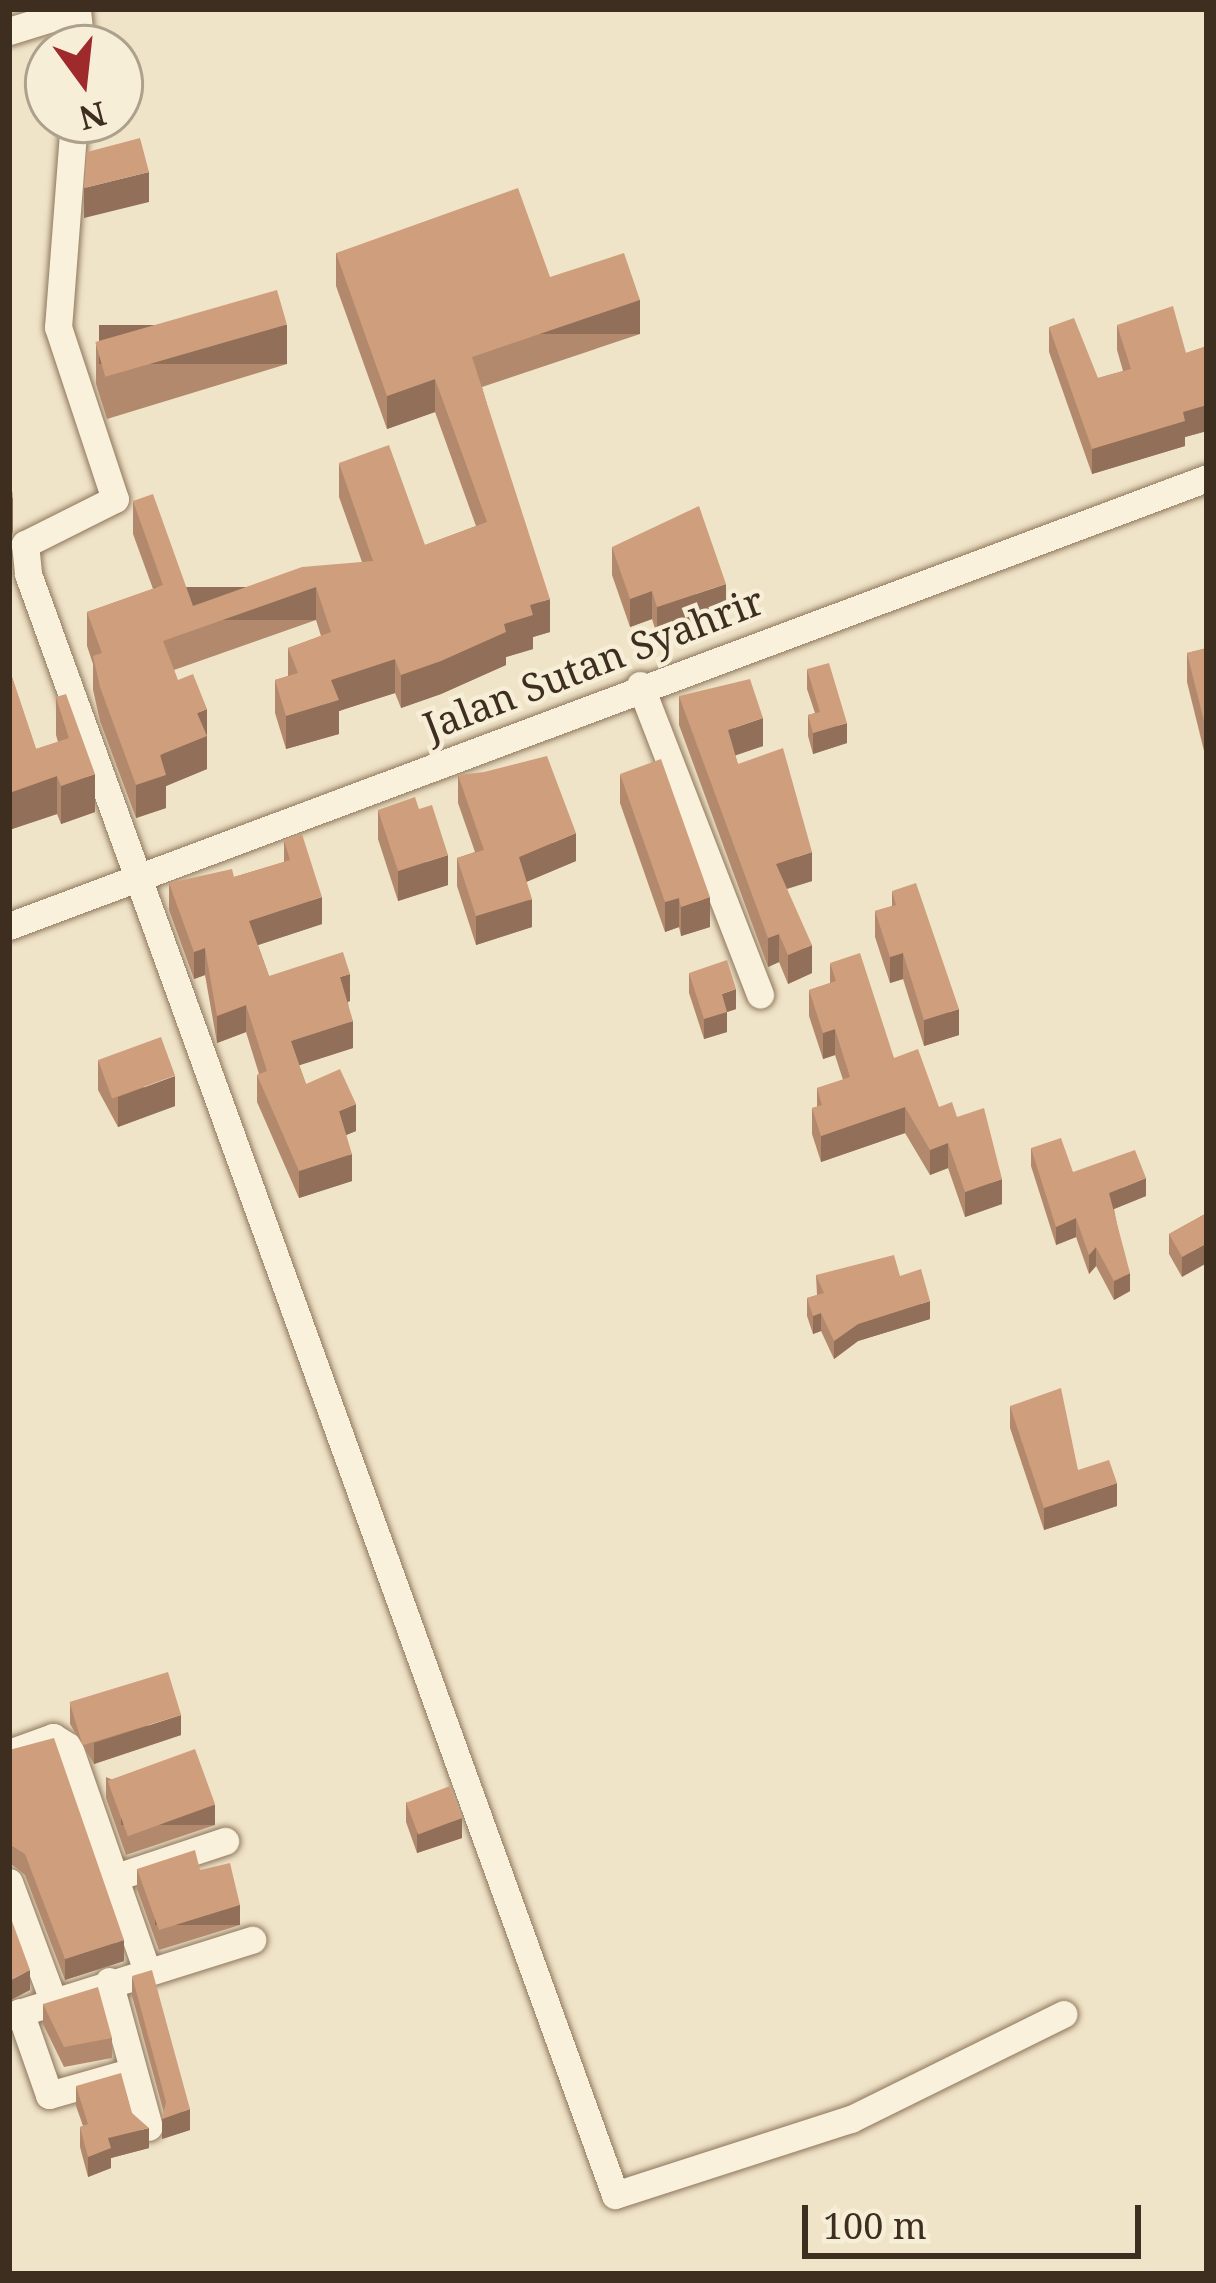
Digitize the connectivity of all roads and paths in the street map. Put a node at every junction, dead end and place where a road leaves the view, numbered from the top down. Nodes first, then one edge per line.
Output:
1 (31, 24) edge
2 (78, 24) edge
3 (72, 144) edge
4 (1207, 478) edge
5 (640, 685) junction
6 (139, 877) junction
7 (9, 926) edge
8 (760, 994) dead end
9 (9, 1753) edge
10 (225, 1840) dead end
11 (116, 1877) junction
12 (9, 1882) edge
13 (252, 1940) dead end
14 (146, 1969) junction
15 (109, 1981) junction
16 (53, 2000) junction
17 (15, 2014) edge
18 (1063, 2014) dead end
19 (134, 2072) junction
20 (149, 2127) edge

1 - 2 street
3 - 6 street
4 - 5 street, Jalan Sutan Syahrir
5 - 6 street, Jalan Sutan Syahrir
5 - 8 street
6 - 7 street, Jalan Sutan Syahrir
6 - 18 street
9 - 11 street
10 - 11 street
11 - 14 street
12 - 16 street
13 - 14 street
14 - 15 street
15 - 16 street
15 - 19 street
16 - 17 street
17 - 19 street
19 - 20 street

